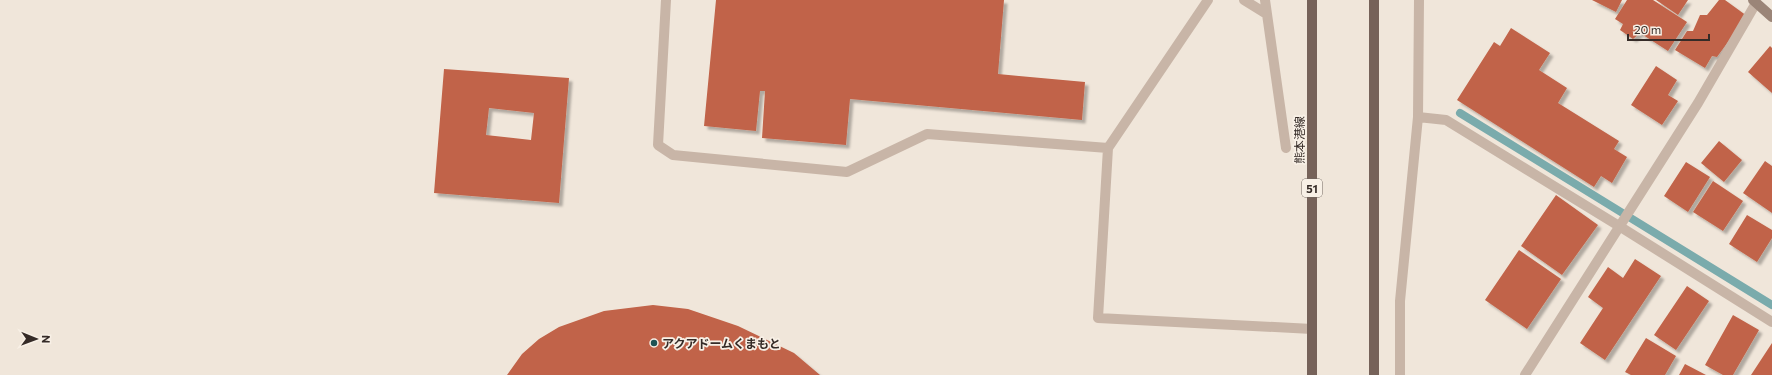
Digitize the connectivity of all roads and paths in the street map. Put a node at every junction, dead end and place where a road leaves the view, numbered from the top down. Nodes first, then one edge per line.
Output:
1 (666, 0) edge
2 (1208, 0) edge
3 (1244, 0) edge
4 (1265, 0) edge
5 (1312, 0) edge
6 (1374, 0) edge
7 (1419, 0) edge
8 (1755, 2) edge
9 (1265, 13) junction
10 (1772, 17) edge
11 (1418, 117) junction
12 (1108, 148) junction
13 (1286, 148) dead end
14 (1619, 226) junction
15 (1772, 322) edge
16 (1312, 329) junction
17 (1312, 375) edge
18 (1374, 375) edge
19 (1400, 375) edge
20 (1524, 375) edge

1 - 12 street
2 - 12 street
3 - 9 street
4 - 9 street
5 - 16 main road, 熊本港線 / 51
6 - 18 main road
7 - 11 street
8 - 10 main road
8 - 14 street
9 - 13 street
11 - 14 street
11 - 19 street
12 - 16 street
14 - 15 street
14 - 20 street
16 - 17 main road, 熊本港線 / 51

